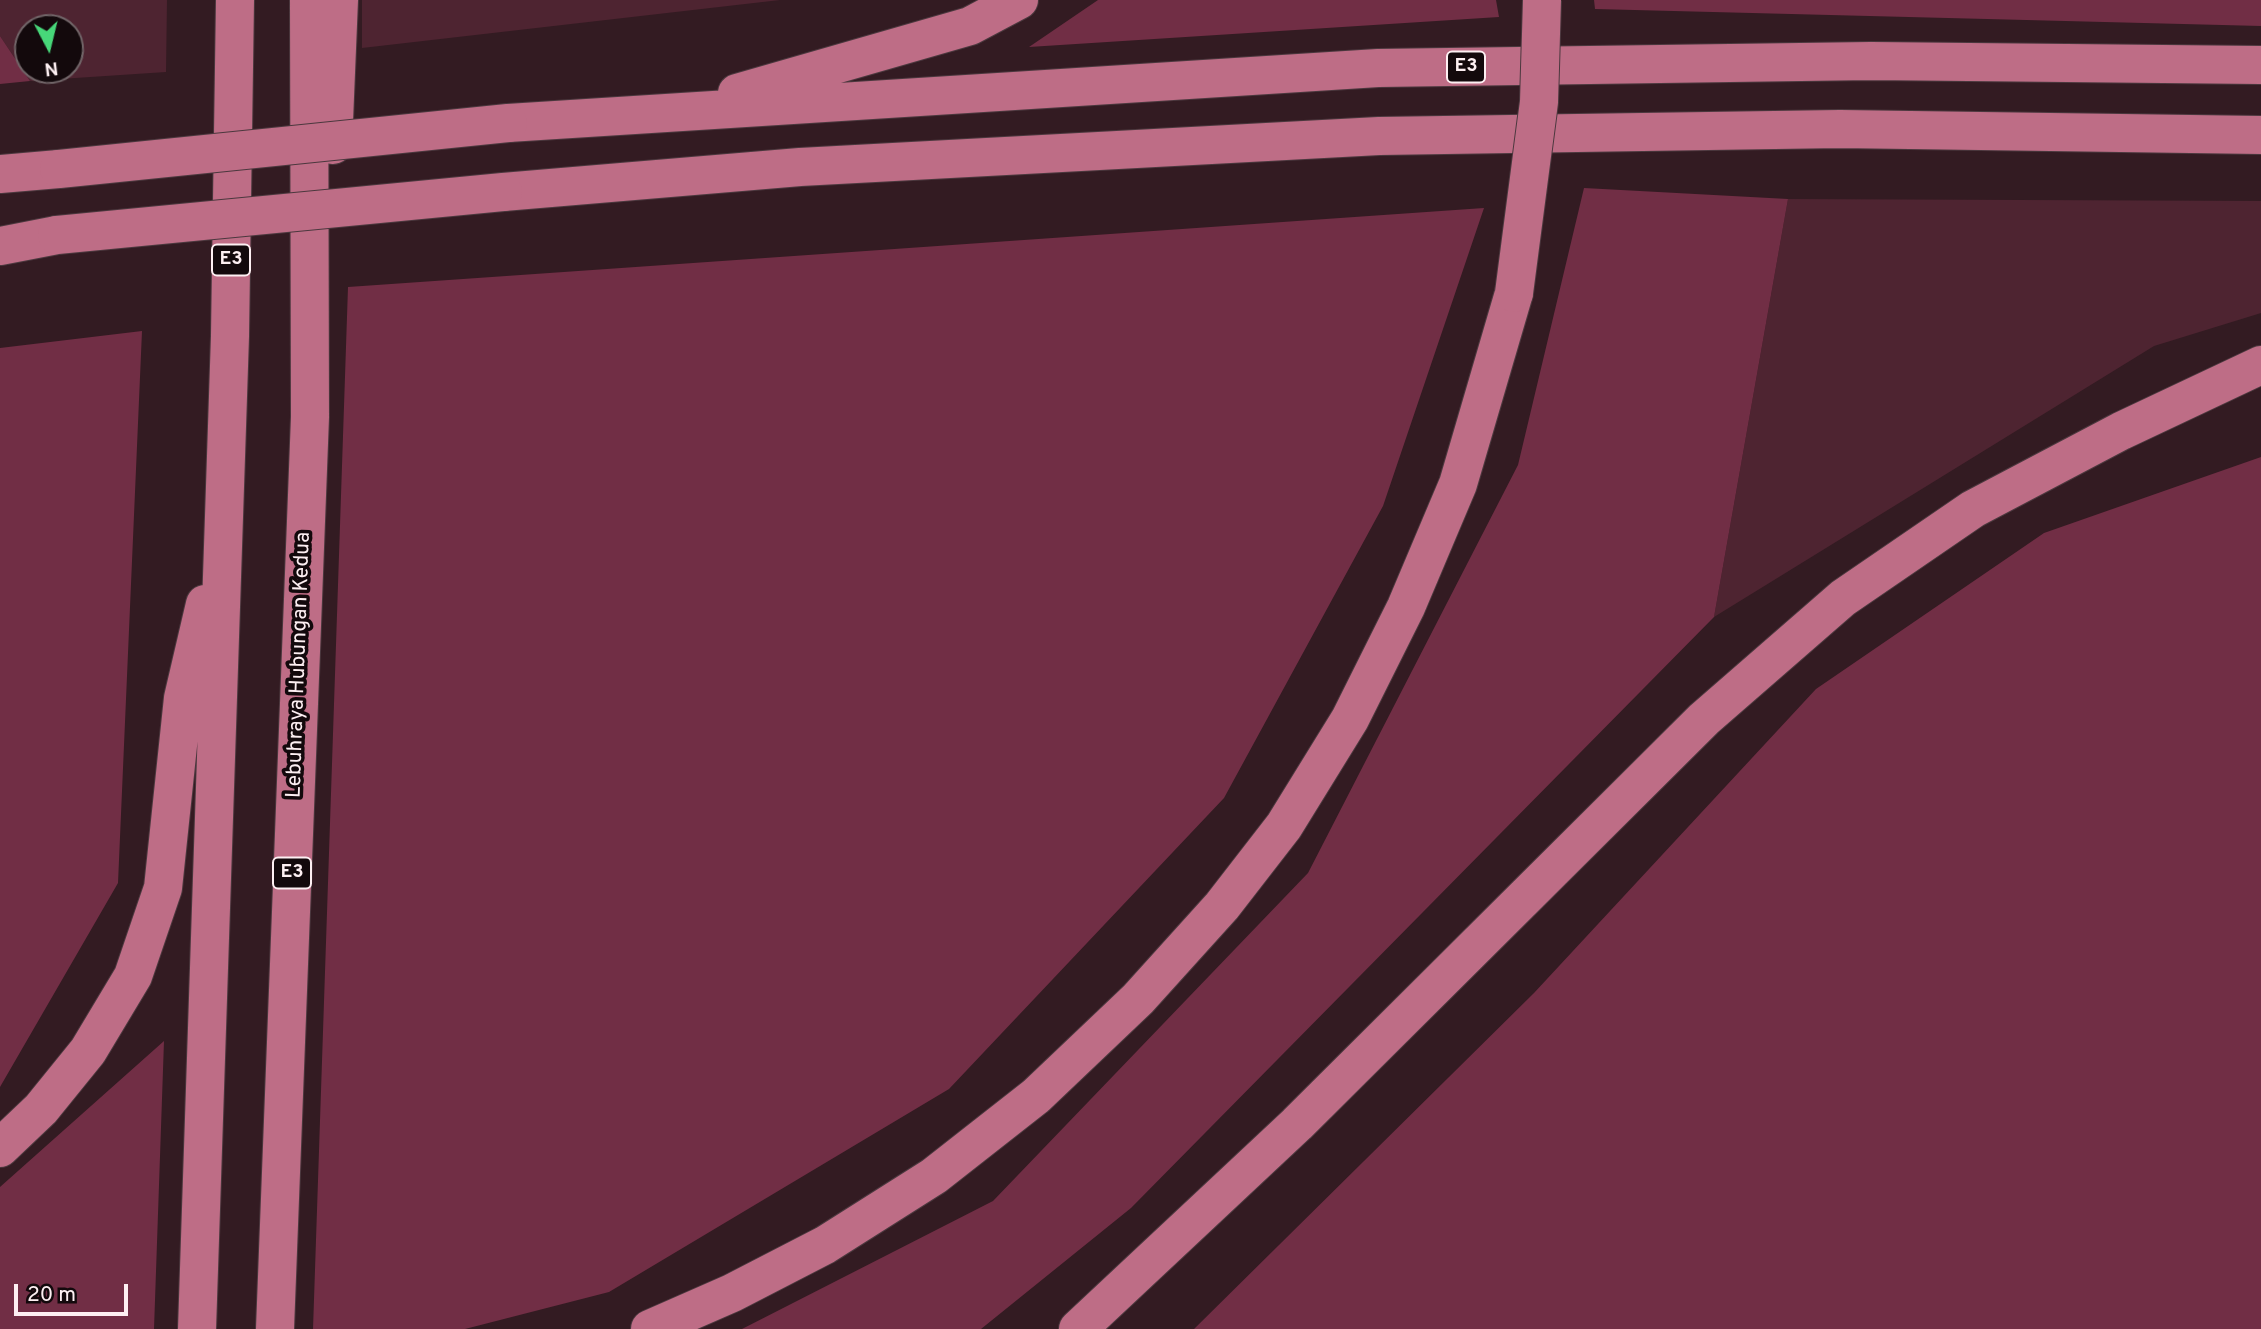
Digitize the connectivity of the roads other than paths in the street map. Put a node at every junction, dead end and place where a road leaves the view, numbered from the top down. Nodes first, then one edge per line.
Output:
1 (235, 0) edge
2 (309, 0) edge
3 (339, 0) edge
4 (1018, 0) edge
5 (1542, 0) edge
6 (2261, 65) edge
7 (671, 113) junction
8 (2261, 135) edge
9 (0, 174) edge
10 (0, 246) edge
11 (2261, 365) edge
12 (310, 417) junction
13 (224, 520) junction
14 (0, 1148) edge
15 (197, 1329) edge
16 (275, 1329) edge
17 (650, 1329) edge
18 (1078, 1329) edge

1 - 13 highway, E3
2 - 12 highway, Lebuhraya Hubungan Kedua / E3
3 - 12 highway
4 - 7 highway
5 - 17 highway, bridge
6 - 7 highway, E3
7 - 9 highway, E3, bridge
8 - 10 highway, E3, bridge
11 - 18 highway
12 - 16 highway, Lebuhraya Hubungan Kedua / E3
13 - 14 highway
13 - 15 highway, E3

